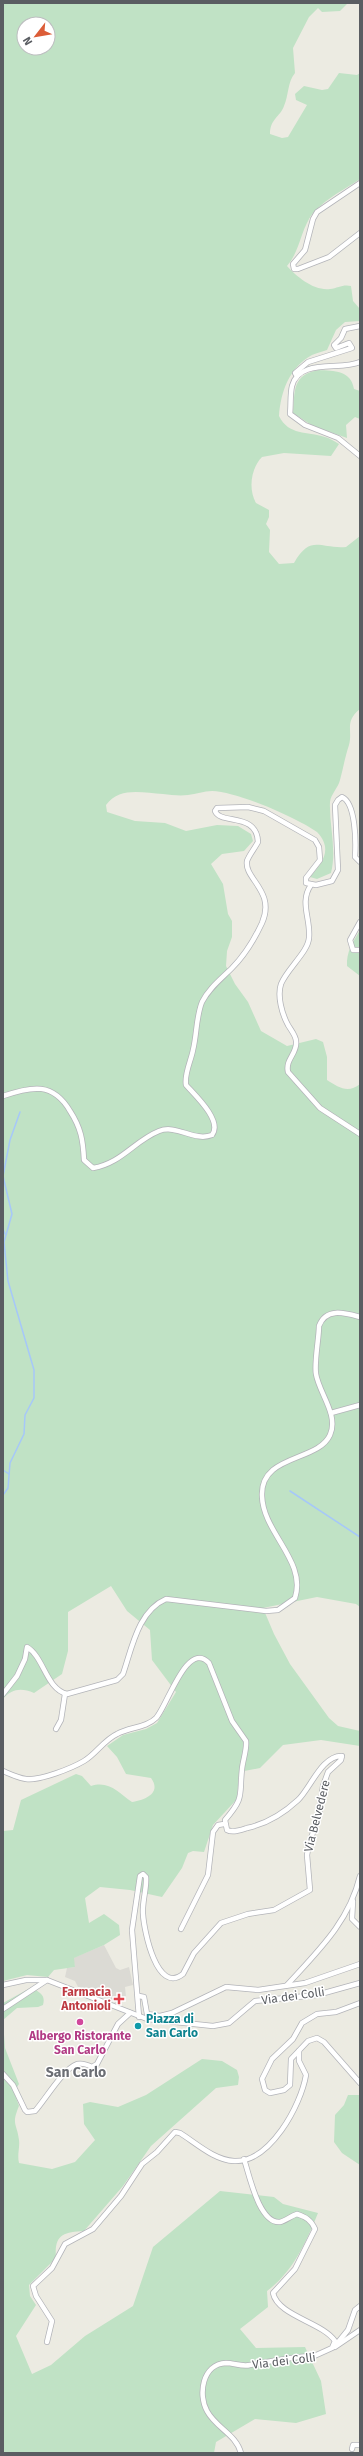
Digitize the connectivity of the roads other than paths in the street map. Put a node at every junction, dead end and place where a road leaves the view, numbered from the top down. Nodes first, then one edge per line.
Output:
1 (360, 183) edge
2 (360, 233) edge
3 (360, 327) edge
4 (360, 362) edge
5 (297, 376) junction
6 (360, 456) edge
7 (360, 862) edge
8 (311, 885) junction
9 (360, 922) edge
10 (360, 950) edge
11 (3, 1096) edge
12 (360, 1134) edge
13 (360, 1317) edge
14 (360, 1405) edge
15 (331, 1413) junction
16 (3, 1694) edge
17 (65, 1694) junction
18 (56, 1729) dead end
19 (3, 1772) edge
20 (224, 1824) junction
21 (360, 1876) edge
22 (353, 1897) junction
23 (360, 1927) edge
24 (181, 1928) dead end
25 (360, 1964) edge
26 (47, 1980) junction
27 (360, 1983) edge
28 (3, 1985) edge
29 (287, 1985) junction
30 (139, 1996) junction
31 (360, 2003) edge
32 (3, 2009) edge
33 (130, 2013) junction
34 (139, 2017) junction
35 (299, 2051) junction
36 (3, 2074) edge
37 (360, 2083) edge
38 (244, 2159) junction
39 (360, 2306) edge
40 (360, 2330) edge
41 (47, 2342) dead end
42 (335, 2347) junction
43 (312, 2356) junction
44 (360, 2445) edge
45 (352, 2449) dead end
46 (241, 2453) edge

1 - 2 street
3 - 5 street
4 - 5 street
5 - 6 street
7 - 8 street
8 - 11 street
8 - 12 street
9 - 10 street
13 - 15 street
14 - 15 street
15 - 17 street
16 - 17 street
17 - 18 street
19 - 20 street
20 - 24 street
20 - 30 street, Via Belvedere
21 - 22 street
22 - 23 street
22 - 29 street
25 - 29 street
26 - 28 street, Via dei Colli
26 - 32 street
26 - 33 street, Via dei Colli
27 - 34 street, Via dei Colli
29 - 30 street
30 - 34 street, Via Belvedere
31 - 35 street, Via dei Colli
33 - 34 street, Via dei Colli
33 - 36 street
35 - 37 street, Via dei Colli
35 - 38 street
38 - 41 street
38 - 43 street
39 - 42 street, Via dei Colli
40 - 42 street
42 - 43 street, Via dei Colli
43 - 46 street, Via dei Colli
44 - 45 street

